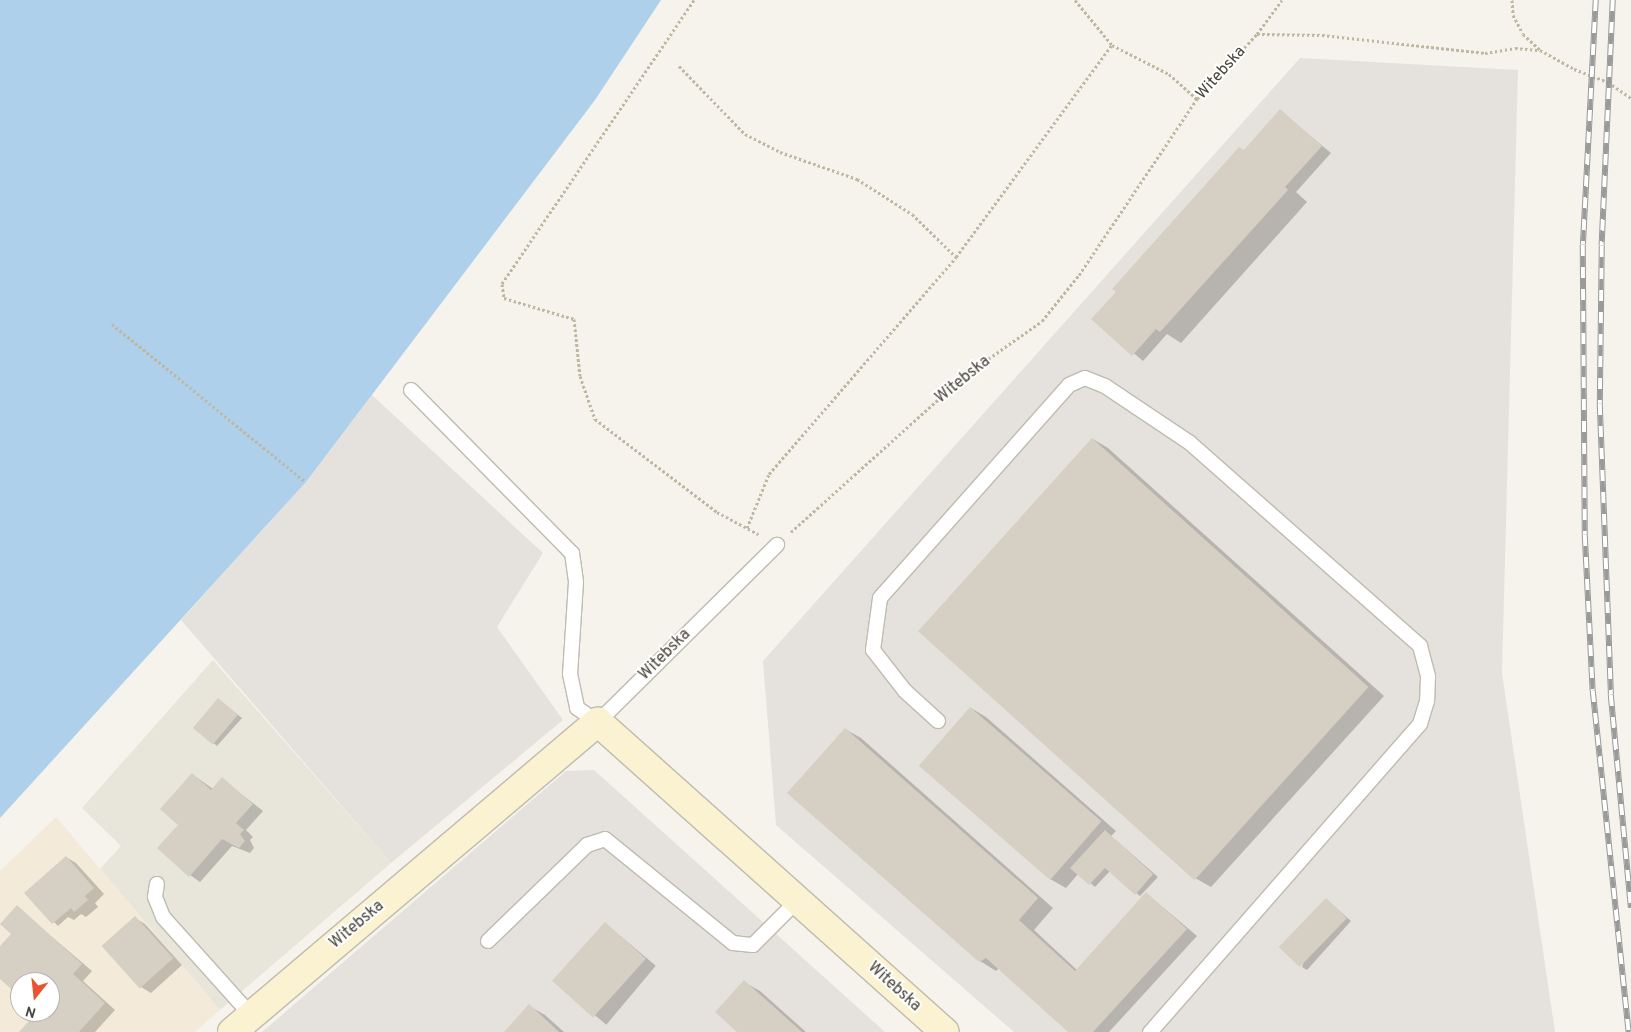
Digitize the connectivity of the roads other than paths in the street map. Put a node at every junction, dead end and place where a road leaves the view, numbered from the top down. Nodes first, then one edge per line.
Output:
1 (411, 390) dead end
2 (777, 545) road end
3 (938, 721) dead end
4 (598, 722) junction
5 (157, 884) dead end
6 (798, 900) junction
7 (488, 941) dead end
8 (241, 1024) edge
9 (945, 1032) edge
10 (1150, 1032) edge

1 - 4 lane
2 - 4 lane, Witebska
3 - 10 lane
4 - 6 street, Witebska
4 - 8 street, Witebska
5 - 8 lane
6 - 7 lane
6 - 9 street, Witebska

